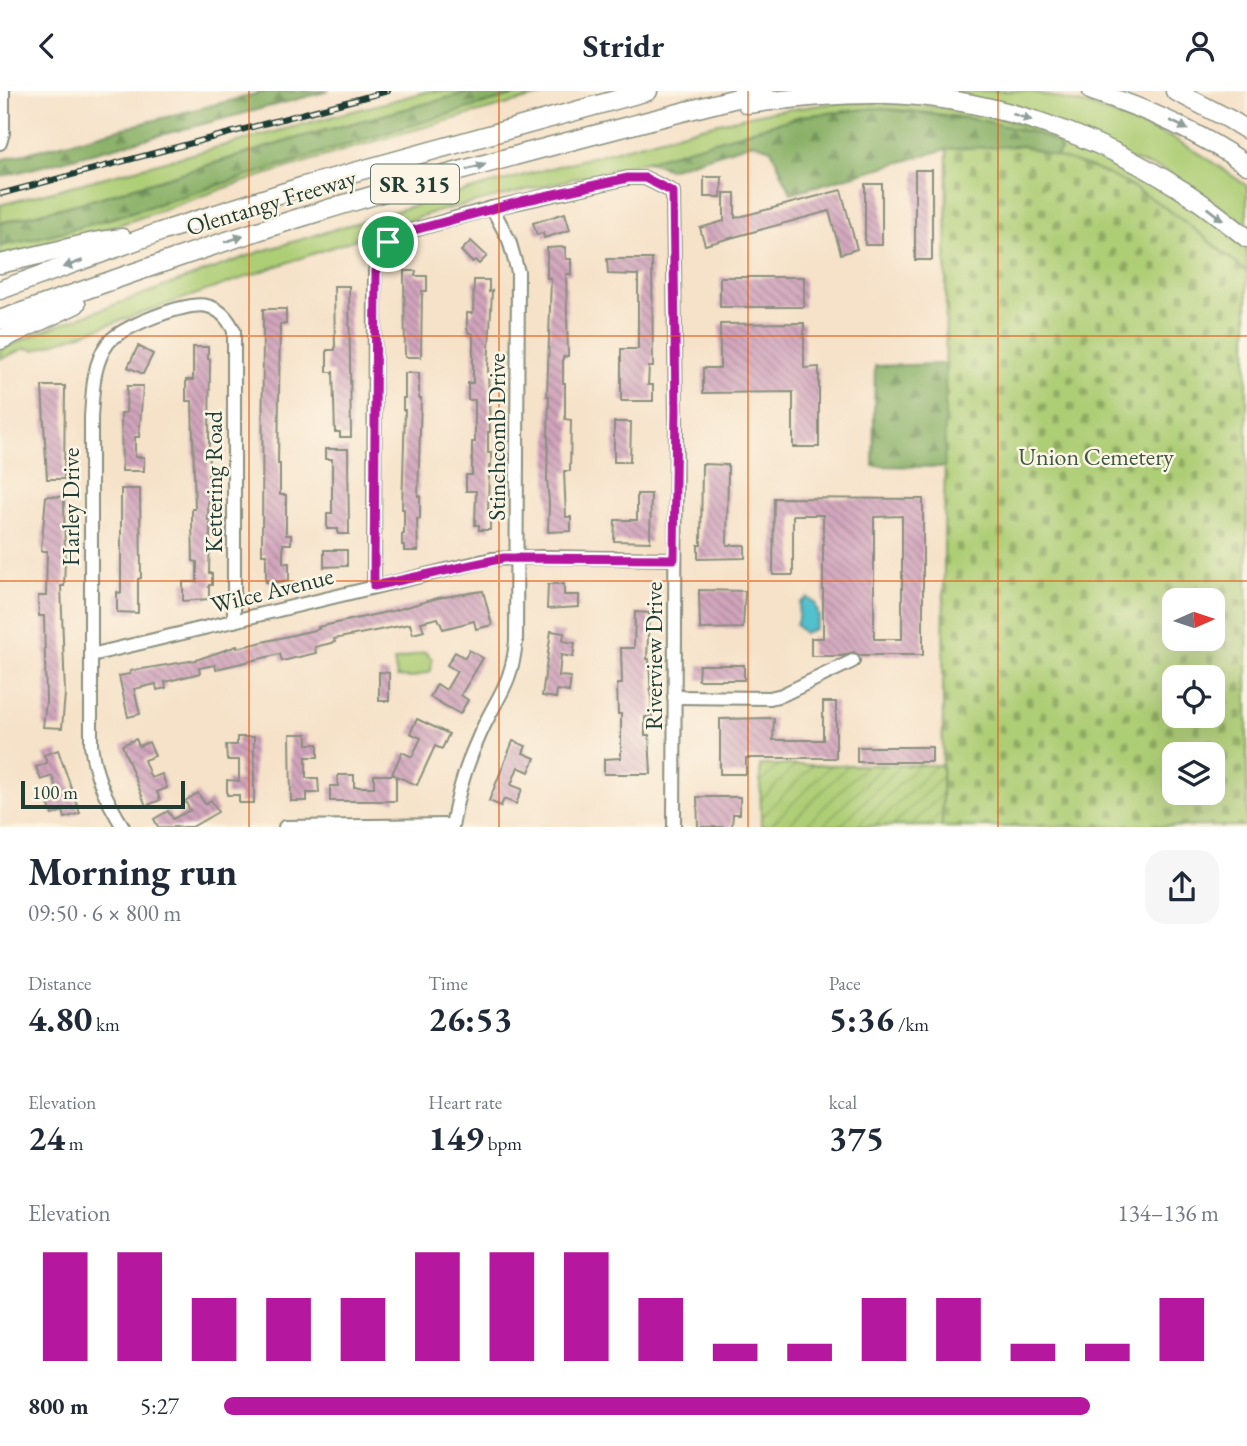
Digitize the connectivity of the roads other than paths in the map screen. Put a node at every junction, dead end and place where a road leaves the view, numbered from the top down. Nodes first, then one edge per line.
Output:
1 (3, 91) edge
2 (648, 91) edge
3 (764, 91) edge
4 (1093, 91) edge
5 (1175, 91) edge
6 (664, 117) junction
7 (1247, 130) edge
8 (0, 143) edge
9 (1247, 165) edge
10 (492, 208) junction
11 (160, 232) junction
12 (1247, 237) edge
13 (169, 260) junction
14 (0, 264) edge
15 (0, 290) edge
16 (0, 320) edge
17 (0, 340) edge
18 (234, 343) joint
19 (517, 558) junction
20 (674, 559) junction
21 (374, 586) junction
22 (234, 621) junction
23 (91, 655) junction
24 (853, 661) dead end
25 (674, 697) junction
26 (452, 826) edge
27 (122, 827) edge
28 (285, 827) edge
29 (674, 827) edge

1 - 8 street
2 - 11 highway, Olentangy Freeway / SR 315
3 - 6 highway, Olentangy Freeway / SR 315
4 -> 9 highway
5 - 7 highway
6 -> 12 highway
13 -> 6 highway, Olentangy Freeway / SR 315
10 - 19 street, Stinchcomb Drive
10 - 20 street, Riverview Drive
10 - 21 street
11 - 14 highway
11 -> 15 highway, Olentangy Freeway / SR 315
13 - 16 highway, Olentangy Freeway / SR 315
13 - 17 highway
18 - 22 street, Kettering Road
18 - 23 street, Harley Drive
19 - 20 street, Wilce Avenue
19 - 21 street, Wilce Avenue
19 - 26 street, Stinchcomb Drive
20 - 25 street, Riverview Drive
21 - 22 street, Wilce Avenue
22 - 23 street, Wilce Avenue
23 - 27 street, Harley Drive
24 - 25 street
25 - 29 street, Riverview Drive
26 - 28 street

